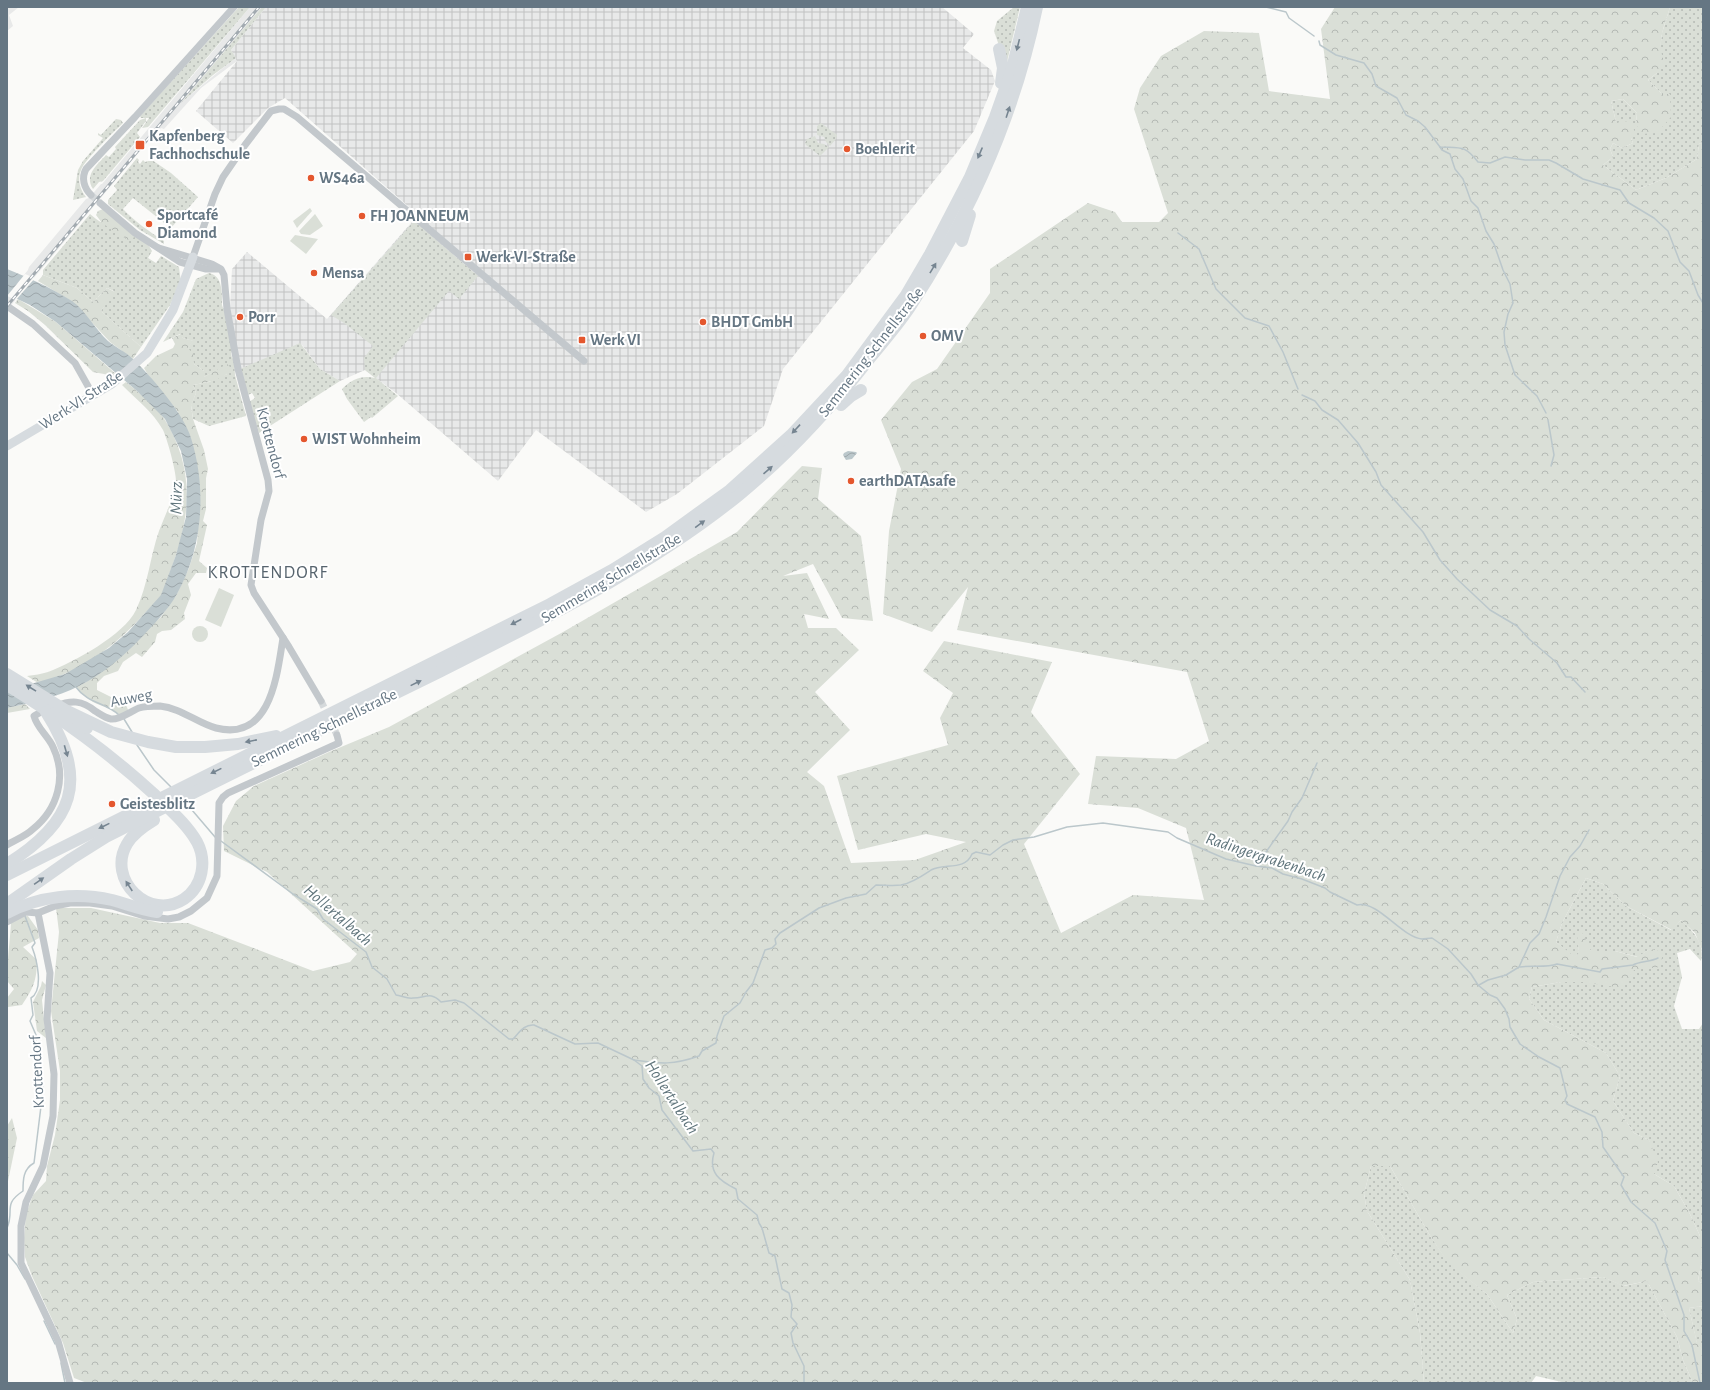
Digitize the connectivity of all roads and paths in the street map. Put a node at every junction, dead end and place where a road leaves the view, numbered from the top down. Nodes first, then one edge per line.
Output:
1 (234, 7) edge
2 (1027, 7) edge
3 (1037, 7) edge
4 (1000, 49) dead end
5 (989, 131) junction
6 (978, 187) junction
7 (91, 195) tunnel mouth
8 (100, 203) tunnel mouth
9 (962, 241) dead end
10 (192, 262) junction
11 (7, 306) edge
12 (584, 361) dead end
13 (861, 390) dead end
14 (93, 395) junction
15 (818, 422) junction
16 (7, 446) edge
17 (282, 638) junction
18 (7, 674) edge
19 (7, 686) edge
20 (321, 701) tunnel mouth
21 (67, 711) junction
22 (49, 713) junction
23 (289, 735) junction
24 (337, 735) dead end
25 (195, 787) junction
26 (161, 804) junction
27 (7, 846) edge
28 (7, 864) edge
29 (7, 875) edge
30 (7, 904) edge
31 (7, 913) edge
32 (38, 913) junction
33 (7, 922) edge
34 (70, 1383) edge

1 - 7 street
2 -> 5 highway, Semmering Schnellstraße
6 -> 3 highway, Semmering Schnellstraße
4 - 5 highway
5 -> 23 highway, Semmering Schnellstraße
6 - 9 highway
15 -> 6 highway, Semmering Schnellstraße
8 - 10 street, Krottendorf
10 - 12 street, Werk-VI-Straße
10 - 14 main road, Werk-VI-Straße
10 - 17 street, Krottendorf
11 - 14 street
13 - 15 highway
14 - 16 main road, Werk-VI-Straße
25 -> 15 highway, Semmering Schnellstraße
17 - 20 street, Krottendorf
17 - 27 street, Auweg
21 -> 18 highway
19 - 22 highway
23 -> 21 highway
21 - 26 highway
22 - 26 highway
22 -> 28 highway
23 -> 25 highway, Semmering Schnellstraße
24 - 32 street
25 - 26 highway, Semmering Schnellstraße
26 -> 26 highway
26 -> 29 highway, Semmering Schnellstraße
30 -> 26 highway, Semmering Schnellstraße
26 - 31 highway
32 - 33 street
32 - 34 street, Krottendorf

